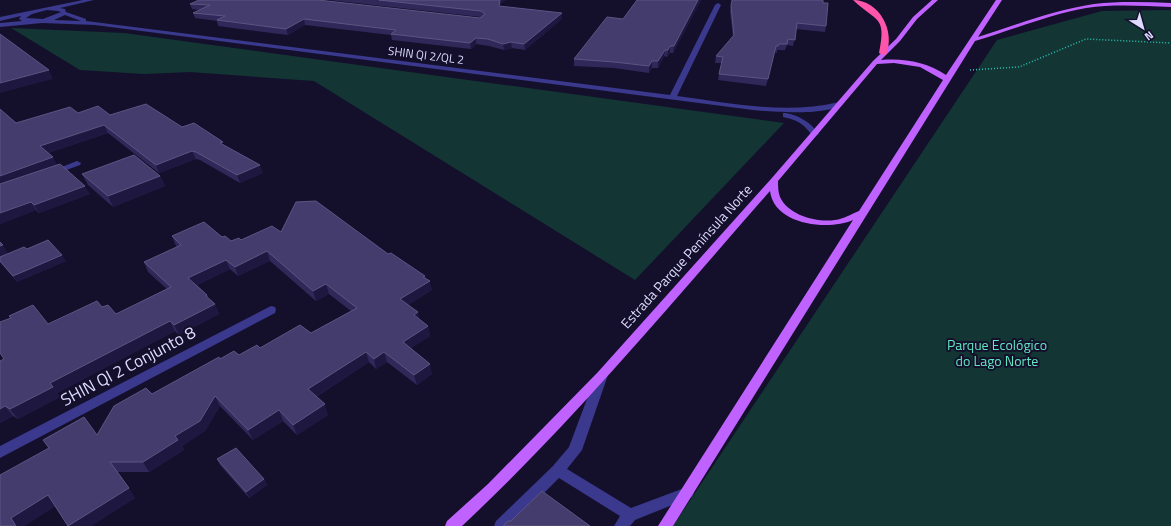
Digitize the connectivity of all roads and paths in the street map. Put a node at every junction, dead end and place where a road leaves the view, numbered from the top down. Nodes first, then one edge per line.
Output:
1 (92, 0) edge
2 (856, 0) edge
3 (935, 0) edge
4 (999, 0) edge
5 (718, 5) dead end
6 (1171, 5) edge
7 (38, 11) junction
8 (64, 13) junction
9 (0, 19) edge
10 (38, 21) junction
11 (95, 24) junction
12 (0, 26) edge
13 (973, 40) junction
14 (1171, 43) edge
15 (883, 53) junction
16 (875, 62) junction
17 (954, 68) junction
18 (947, 79) junction
19 (673, 97) junction
20 (839, 104) junction
21 (753, 108) junction
22 (815, 134) junction
23 (77, 163) dead end
24 (42, 175) edge
25 (774, 181) junction
26 (862, 212) junction
27 (271, 310) dead end
28 (602, 375) junction
29 (0, 452) edge
30 (558, 470) junction
31 (687, 493) junction
32 (626, 521) edge
33 (452, 526) edge
34 (501, 526) edge
35 (665, 526) edge

1 - 7 street
1 - 8 street
2 - 15 highway
3 - 15 main road, Estrada Parque Península Norte
4 - 13 main road
5 - 19 street
6 - 13 main road
7 - 8 street, SHIN QI 2/QL 2
7 - 9 street
7 - 10 street
8 - 10 street
8 - 11 street, SHIN QI 2/QL 2
10 - 11 street, SHIN QI 2/QL 2
10 - 12 street, SHIN QI 2/QL 2
11 - 19 street, SHIN QI 2/QL 2
13 - 17 main road
14 - 17 path
15 - 16 main road, Estrada Parque Península Norte
16 - 18 main road
16 - 20 main road, Estrada Parque Península Norte
17 - 18 main road
18 - 26 main road
19 - 21 street, SHIN QI 2/QL 2
20 - 21 street, SHIN QI 2/QL 2
20 - 22 main road, Estrada Parque Península Norte
21 - 22 street, SHIN QI 2/QL 2
22 - 25 main road, Estrada Parque Península Norte
23 - 24 street
25 - 26 main road
25 - 28 main road, Estrada Parque Península Norte
26 - 31 main road
27 - 29 street, SHIN QI 2 Conjunto 8
28 - 30 street
28 - 33 main road, Estrada Parque Península Norte
30 - 32 street
30 - 34 street
31 - 32 street
31 - 35 main road

